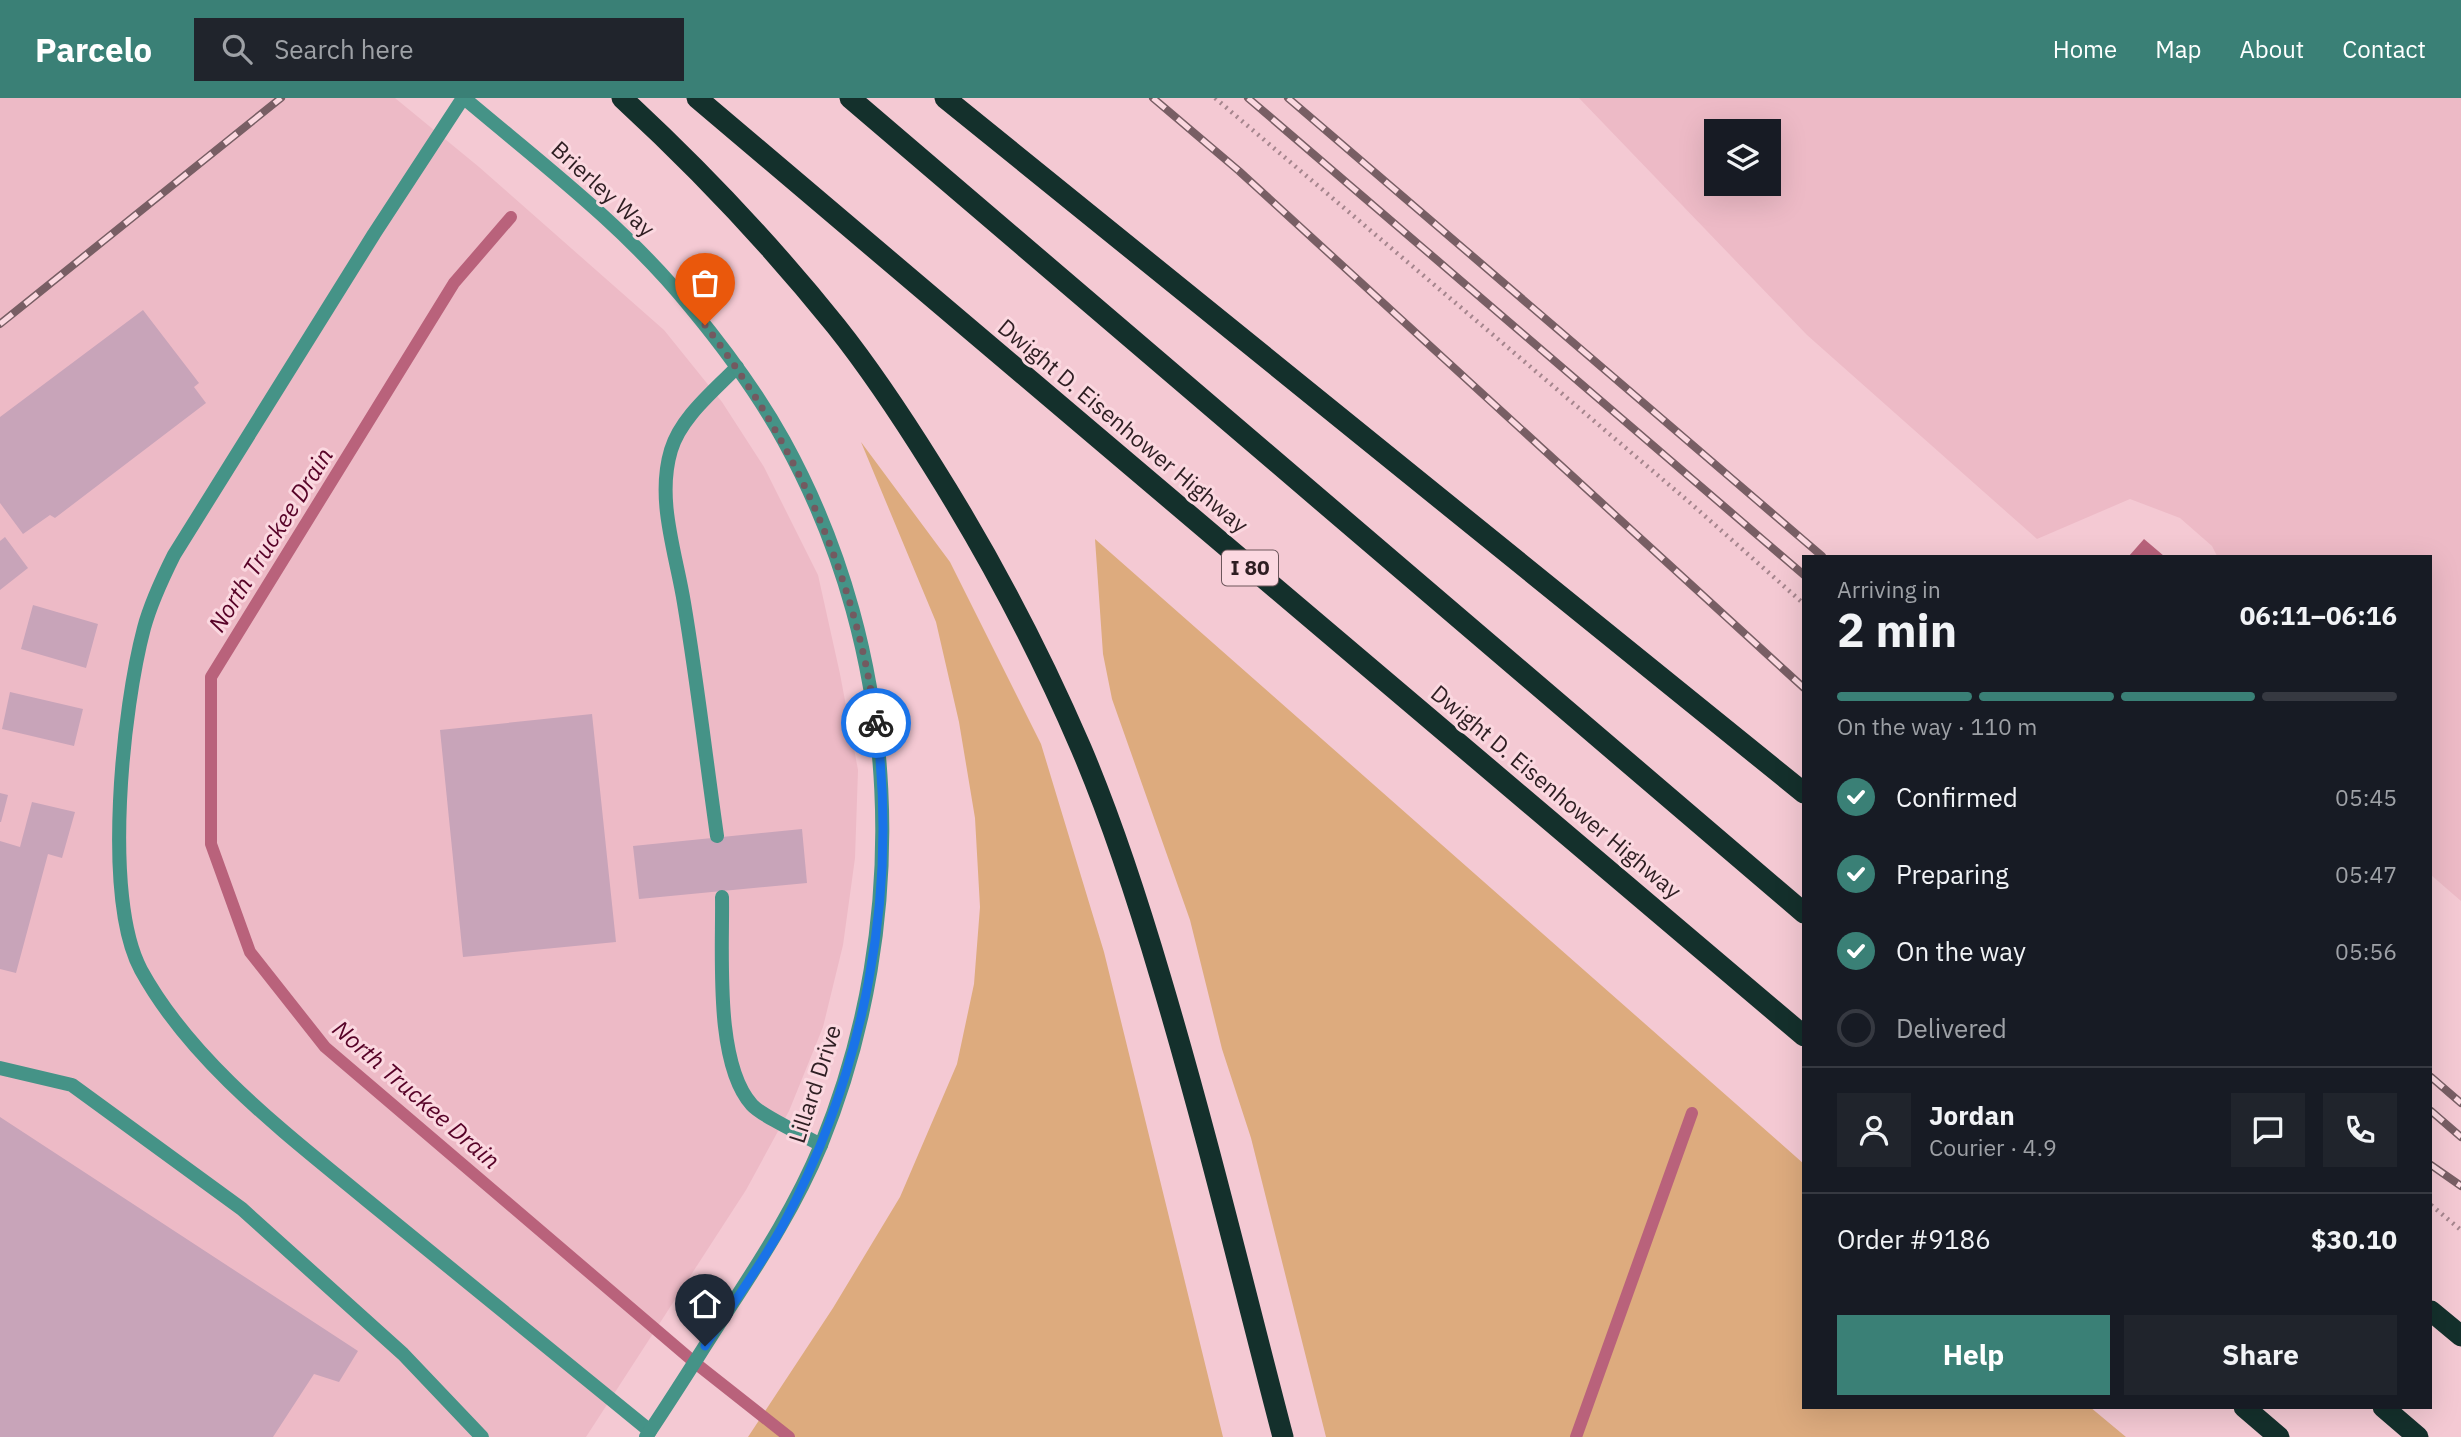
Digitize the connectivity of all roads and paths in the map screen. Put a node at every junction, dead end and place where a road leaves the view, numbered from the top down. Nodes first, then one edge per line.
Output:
1 (463, 98) edge
2 (622, 98) edge
3 (697, 98) edge
4 (850, 98) edge
5 (945, 98) edge
6 (1215, 98) edge
7 (737, 367) junction
8 (1802, 602) edge
9 (873, 701) joint
10 (1802, 791) edge
11 (717, 836) dead end
12 (722, 897) dead end
13 (1802, 911) edge
14 (1802, 1034) edge
15 (0, 1068) edge
16 (821, 1145) junction
17 (2432, 1206) edge
18 (2461, 1230) edge
19 (2432, 1312) edge
20 (2461, 1336) edge
21 (2246, 1409) edge
22 (2386, 1409) edge
23 (648, 1434) edge
24 (482, 1437) edge
25 (1283, 1437) edge
26 (2279, 1437) edge
27 (2418, 1437) edge

1 - 7 street, Brierley Way
1 - 23 street
2 - 25 highway
3 - 14 highway, Dwight D. Eisenhower Highway / I 80
4 - 13 highway
5 - 10 highway
6 - 8 path
7 - 9 street, Brierley Way
7 - 11 street
9 - 16 street, Lillard Drive
12 - 16 street
15 - 24 street
16 - 23 street, Lillard Drive
17 - 18 path
19 - 20 highway
21 - 26 highway
22 - 27 highway

